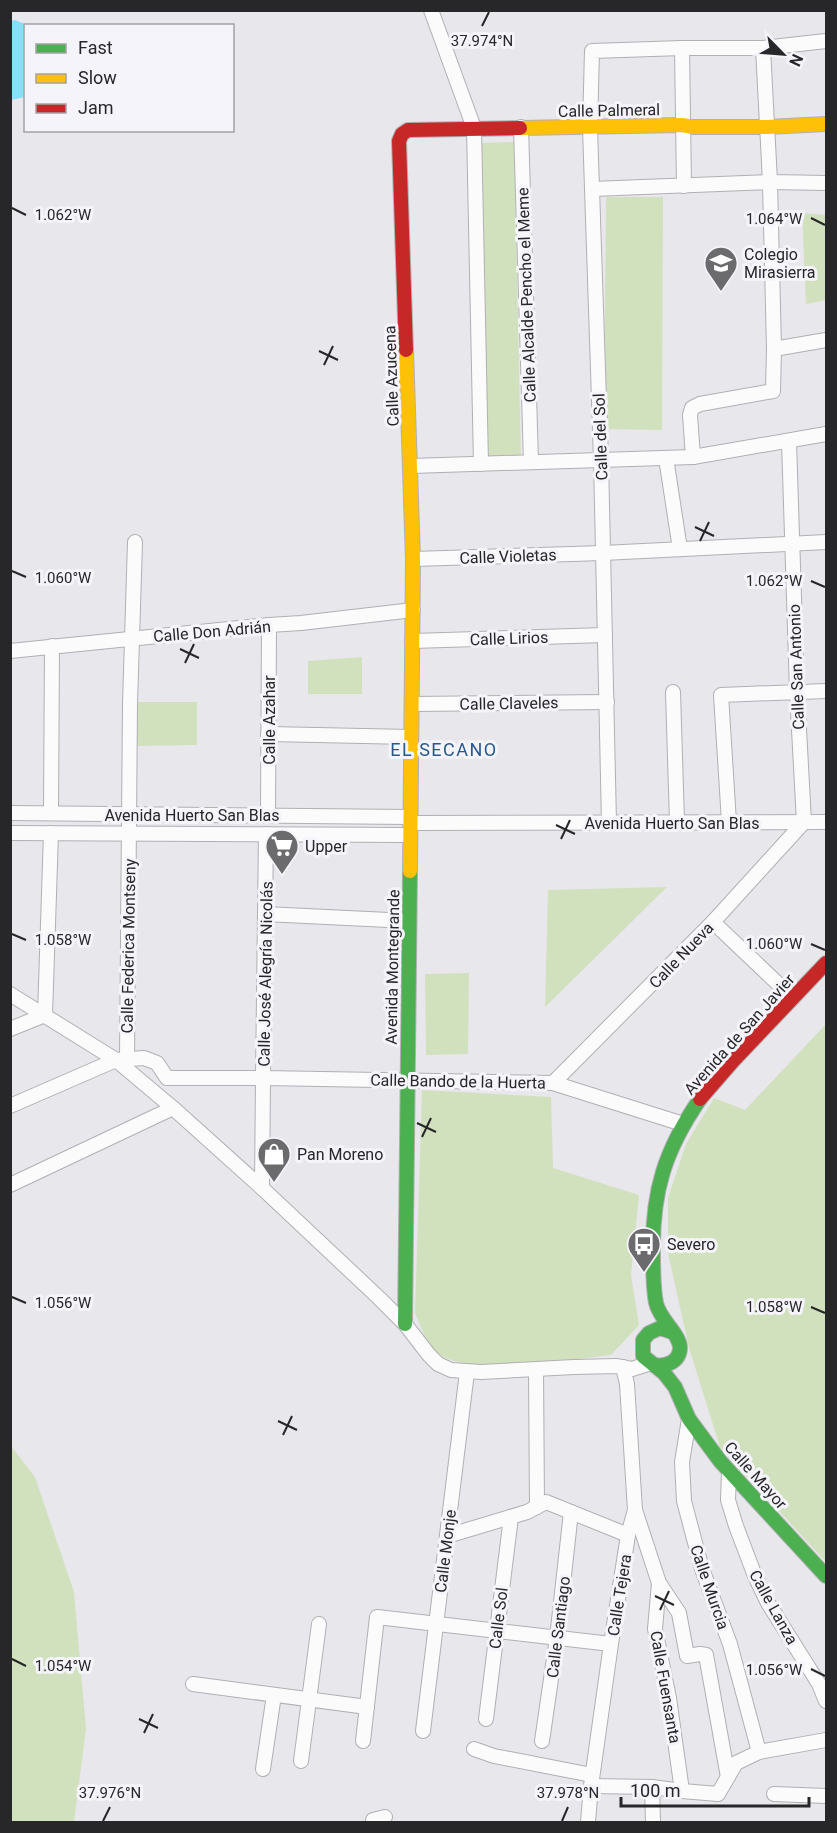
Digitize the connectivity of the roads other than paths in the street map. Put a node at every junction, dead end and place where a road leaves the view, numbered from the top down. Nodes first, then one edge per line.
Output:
1 (431, 10) edge
2 (826, 41) edge
3 (682, 48) junction
4 (764, 48) junction
5 (826, 124) edge
6 (682, 125) junction
7 (521, 127) junction
8 (767, 127) junction
9 (474, 128) junction
10 (591, 128) junction
11 (399, 141) joint
12 (770, 183) junction
13 (826, 183) edge
14 (684, 186) junction
15 (592, 189) junction
16 (826, 340) edge
17 (774, 349) junction
18 (826, 434) edge
19 (789, 441) junction
20 (693, 457) junction
21 (666, 458) junction
22 (601, 460) junction
23 (531, 462) junction
24 (481, 464) junction
25 (411, 466) junction
26 (135, 542) dead end
27 (826, 542) edge
28 (792, 544) junction
29 (680, 549) junction
30 (603, 553) junction
31 (413, 559) junction
32 (412, 610) junction
33 (269, 625) junction
34 (605, 635) junction
35 (132, 638) junction
36 (412, 641) junction
37 (52, 646) junction
38 (10, 651) edge
39 (826, 691) edge
40 (673, 692) dead end
41 (797, 692) junction
42 (607, 702) junction
43 (412, 704) junction
44 (268, 734) junction
45 (411, 737) junction
46 (10, 813) edge
47 (51, 813) junction
48 (129, 814) junction
49 (268, 815) junction
50 (677, 822) junction
51 (729, 822) junction
52 (804, 822) junction
53 (826, 822) edge
54 (609, 823) junction
55 (410, 825) junction
56 (10, 832) edge
57 (51, 833) junction
58 (129, 833) junction
59 (266, 834) junction
60 (265, 914) junction
61 (409, 921) junction
62 (713, 922) junction
63 (826, 963) edge
64 (10, 994) edge
65 (793, 998) junction
66 (45, 1015) junction
67 (10, 1029) edge
68 (121, 1059) junction
69 (263, 1078) junction
70 (407, 1080) junction
71 (553, 1083) junction
72 (10, 1106) edge
73 (173, 1108) junction
74 (682, 1124) junction
75 (10, 1185) edge
76 (262, 1188) junction
77 (657, 1306) junction
78 (405, 1324) junction
79 (672, 1332) junction
80 (646, 1336) junction
81 (677, 1356) junction
82 (652, 1364) junction
83 (625, 1367) junction
84 (536, 1370) junction
85 (467, 1372) junction
86 (675, 1387) junction
87 (689, 1419) junction
88 (729, 1472) junction
89 (537, 1507) junction
90 (635, 1510) junction
91 (571, 1512) junction
92 (511, 1517) junction
93 (628, 1535) junction
94 (447, 1536) junction
95 (826, 1576) edge
96 (659, 1583) junction
97 (319, 1624) dead end
98 (436, 1624) junction
99 (496, 1630) junction
100 (557, 1638) junction
101 (611, 1644) junction
102 (193, 1684) dead end
103 (274, 1695) junction
104 (309, 1699) junction
105 (826, 1701) edge
106 (367, 1707) junction
107 (486, 1719) dead end
108 (423, 1731) dead end
109 (826, 1740) edge
110 (363, 1741) dead end
111 (542, 1741) dead end
112 (474, 1749) dead end
113 (759, 1752) junction
114 (301, 1761) dead end
115 (263, 1769) dead end
116 (728, 1777) junction
117 (592, 1781) junction
118 (652, 1787) junction
119 (682, 1791) junction
120 (774, 1794) dead end
121 (826, 1796) edge
122 (588, 1822) edge
123 (653, 1822) edge

1 - 9 street
2 - 4 street
3 - 4 street
3 - 6 street
3 - 10 street, Calle del Sol
4 - 8 street
5 - 8 street, Calle Palmeral
6 - 8 street, Calle Palmeral
6 - 10 street, Calle Palmeral
6 - 14 street
7 - 9 street, Calle Palmeral
7 - 10 street, Calle Palmeral
7 - 23 street, Calle Alcalde Pencho el Meme
8 - 12 street
9 - 11 street, Calle Palmeral
9 - 24 street
10 - 15 street, Calle del Sol
11 - 25 street, Calle Azucena
12 - 13 street
12 - 14 street
12 - 17 street
14 - 15 street
15 - 22 street, Calle del Sol
16 - 17 street
17 - 20 street
18 - 19 street
19 - 20 street
19 - 28 street, Calle San Antonio
20 - 21 street
21 - 22 street
21 - 29 street
22 - 23 street
22 - 30 street, Calle del Sol
23 - 24 street
24 - 25 street
25 - 31 street, Calle Azucena
26 - 35 street, Calle Federica Montseny
27 - 28 street, Calle Violetas
28 - 29 street, Calle Violetas
28 - 41 street, Calle San Antonio
29 - 30 street, Calle Violetas
30 - 31 street, Calle Violetas
30 - 34 street, Calle del Sol
31 - 32 street, Calle Azucena
32 - 33 street, Calle Don Adrián
32 - 36 street, Avenida Montegrande
33 - 35 street, Calle Don Adrián
33 - 44 street, Calle Azahar
34 - 36 street, Calle Lirios
34 - 42 street, Calle del Sol
35 - 37 street, Calle Don Adrián
35 - 48 street, Calle Federica Montseny
36 - 43 street, Avenida Montegrande
37 - 38 street, Calle Don Adrián
37 - 47 street
39 - 41 street
40 - 50 street
41 - 51 street
41 - 52 street, Calle San Antonio
42 - 43 street, Calle Claveles
42 - 54 street, Calle del Sol
43 - 45 street, Avenida Montegrande
44 - 45 street
44 - 49 street, Calle Azahar
45 - 55 street, Avenida Montegrande
46 - 47 street, Avenida Huerto San Blas
47 - 48 street, Avenida Huerto San Blas
48 - 49 street, Avenida Huerto San Blas
48 - 58 street, Calle Federica Montseny
49 - 55 street, Avenida Huerto San Blas
50 - 51 street, Avenida Huerto San Blas
50 - 54 street, Avenida Huerto San Blas
51 - 52 street, Avenida Huerto San Blas
52 - 53 street, Avenida Huerto San Blas
52 - 62 street, Calle Nueva
54 - 55 street, Avenida Huerto San Blas
55 - 59 street, Avenida Huerto San Blas
55 - 61 street, Avenida Montegrande
56 - 57 street, Avenida Huerto San Blas
57 - 58 street, Avenida Huerto San Blas
57 - 66 street
58 - 59 street, Avenida Huerto San Blas
58 - 68 street, Calle Federica Montseny
59 - 60 street, Calle José Alegría Nicolás
60 - 61 street
60 - 69 street, Calle José Alegría Nicolás
61 - 70 street, Avenida Montegrande
62 - 65 street
62 - 71 street, Calle Nueva
63 - 65 street, Avenida de San Javier
64 - 66 street
65 - 74 street, Avenida de San Javier
66 - 67 street
66 - 68 street
68 - 69 street, Calle Bando de la Huerta
68 - 72 street
68 - 73 street
69 - 70 street, Calle Bando de la Huerta
69 - 76 street, Calle José Alegría Nicolás
70 - 71 street, Calle Bando de la Huerta
70 - 78 street, Avenida Montegrande
71 - 74 street, Calle Bando de la Huerta
73 - 75 street
73 - 76 street
74 - 77 street, Avenida de San Javier
76 - 78 street
77 - 79 street, Avenida de San Javier
77 - 80 street, Avenida de San Javier
78 - 85 street
79 - 80 street
79 - 81 street
80 - 82 street
80 - 83 street
81 - 82 street
81 - 86 street, Calle Mayor
82 - 83 street
82 - 86 street, Calle Mayor
83 - 84 street
83 - 90 street, Calle Tejera
84 - 85 street
84 - 89 street
85 - 94 street, Calle Monje
86 - 87 street, Calle Mayor
87 - 88 street, Calle Mayor
87 - 113 street, Calle Murcia
88 - 95 street, Calle Mayor
88 - 105 street, Calle Lanza
89 - 91 street
89 - 92 street
90 - 93 street, Calle Tejera
90 - 96 street
91 - 93 street
91 - 100 street, Calle Santiago
92 - 94 street
92 - 99 street, Calle Sol
93 - 101 street, Calle Tejera
94 - 98 street, Calle Monje
96 - 116 street
96 - 119 street, Calle Fuensanta
97 - 104 street
98 - 99 street
98 - 106 street
98 - 108 street, Calle Monje
99 - 100 street
99 - 107 street, Calle Sol
100 - 101 street
100 - 111 street, Calle Santiago
101 - 117 street, Calle Tejera
102 - 103 street
103 - 104 street
103 - 115 street
104 - 106 street
104 - 114 street
106 - 110 street
109 - 113 street
112 - 117 street
113 - 116 street
116 - 119 street
117 - 118 street
117 - 122 street, Calle Tejera
118 - 119 street
118 - 123 street
120 - 121 street

